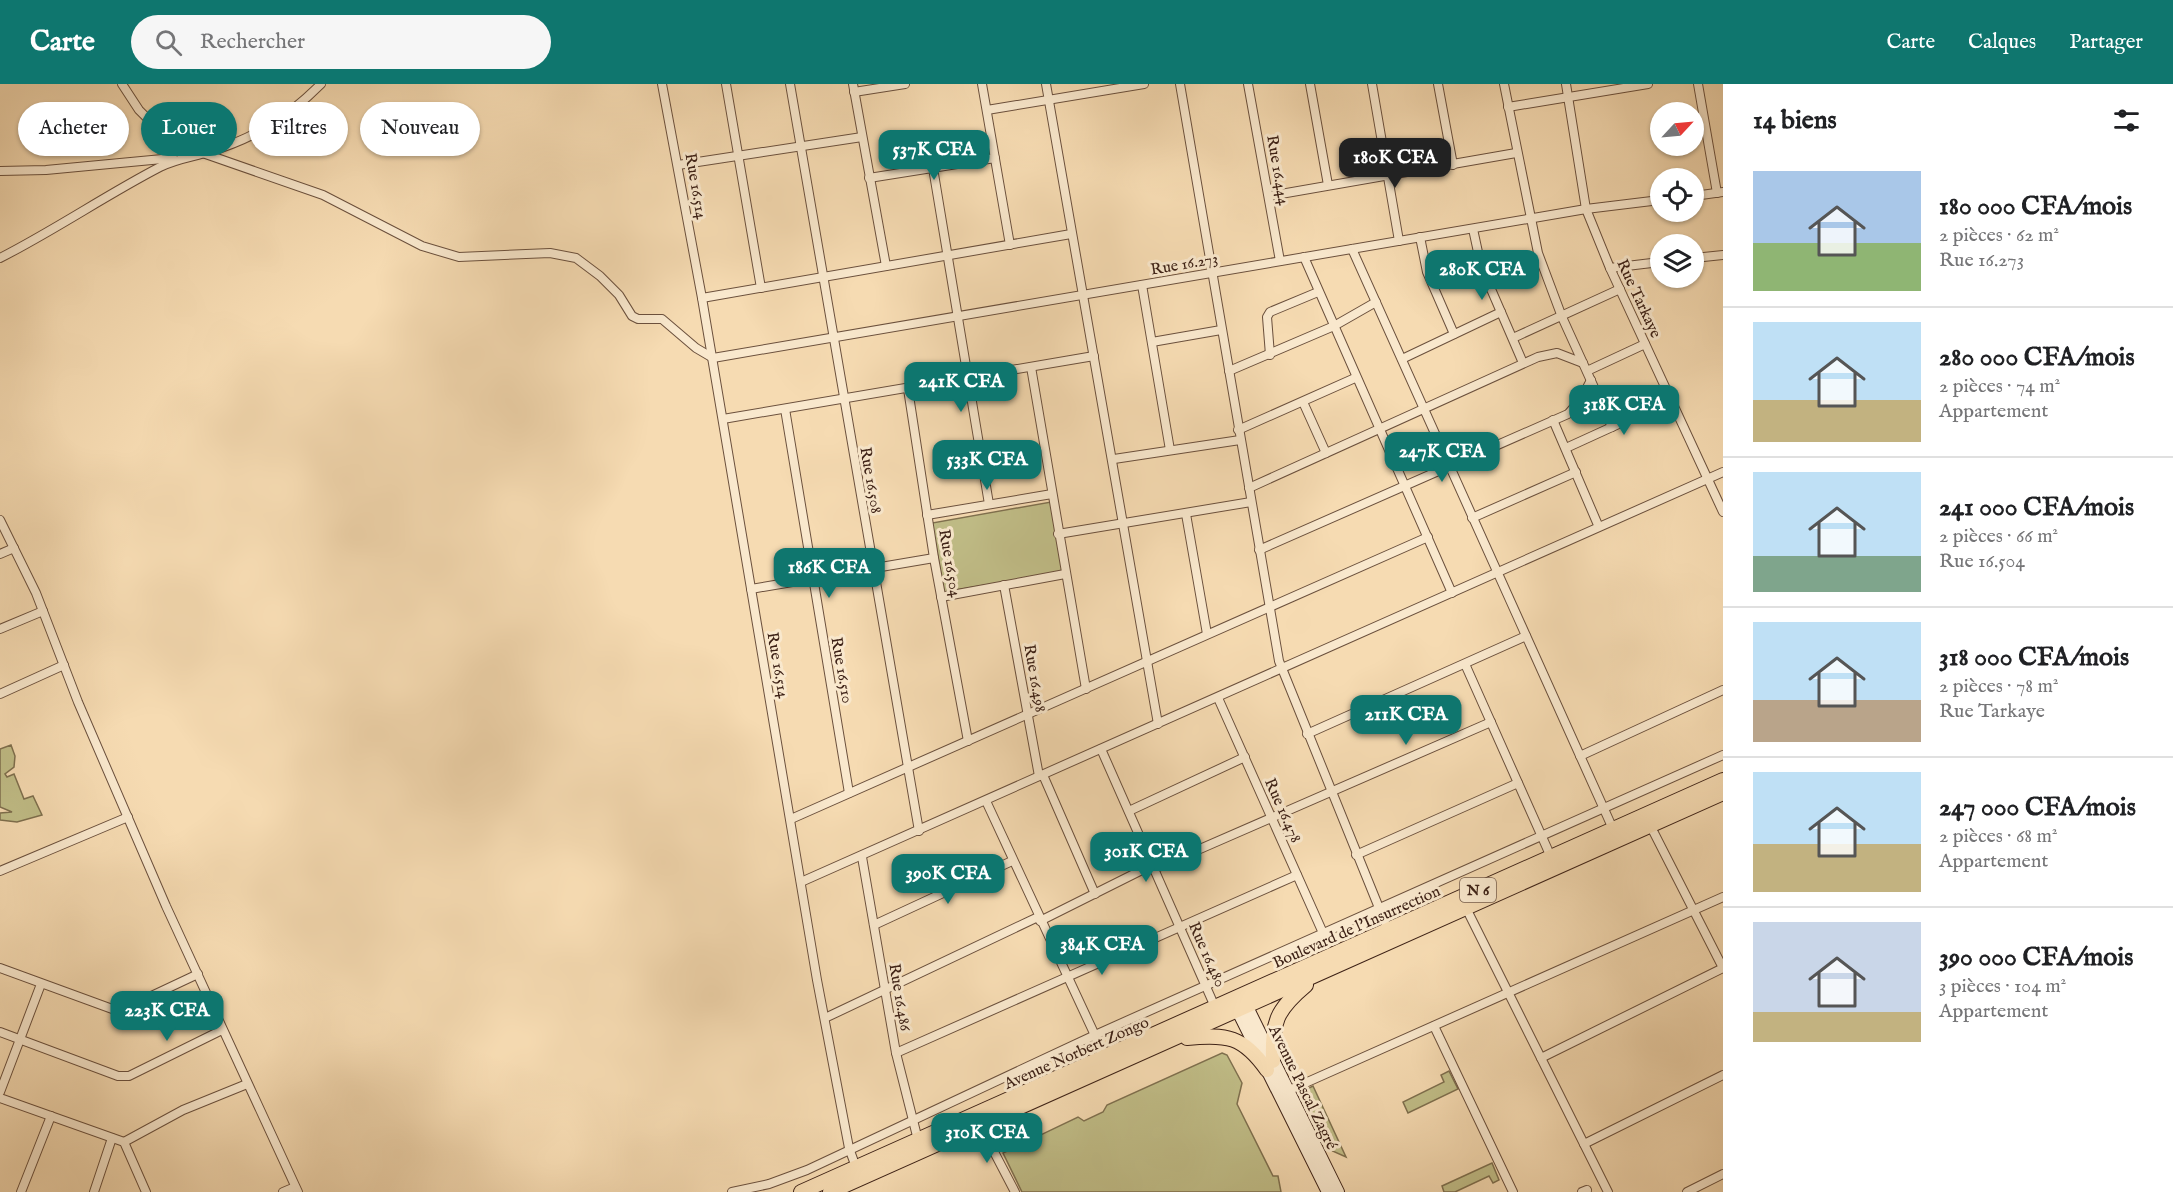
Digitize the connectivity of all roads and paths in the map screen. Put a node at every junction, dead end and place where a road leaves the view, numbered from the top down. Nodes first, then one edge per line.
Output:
1 (122, 84) edge
2 (321, 84) edge
3 (662, 84) edge
4 (726, 84) edge
5 (790, 84) edge
6 (905, 84) edge
7 (982, 84) edge
8 (1046, 84) edge
9 (1144, 84) edge
10 (1180, 84) edge
11 (1248, 84) edge
12 (1310, 84) edge
13 (1372, 84) edge
14 (1438, 84) edge
15 (1504, 84) edge
16 (1566, 84) edge
17 (1648, 84) edge
18 (1698, 84) edge
19 (1637, 85) edge
20 (853, 88) edge
21 (1568, 98) junction
22 (1049, 100) junction
23 (1508, 107) junction
24 (987, 110) junction
25 (141, 111) edge
26 (862, 137) junction
27 (237, 139) edge
28 (800, 146) junction
29 (1516, 153) junction
30 (188, 156) joint
31 (214, 156) edge
32 (738, 156) junction
33 (995, 158) junction
34 (678, 165) junction
35 (1453, 165) junction
36 (933, 168) junction
37 (0, 171) edge
38 (1386, 177) junction
39 (869, 178) junction
40 (1328, 185) junction
41 (1720, 193) edge
42 (1704, 195) edge
43 (1269, 196) junction
44 (1650, 201) edge
45 (1586, 209) junction
46 (1530, 219) junction
47 (1473, 229) junction
48 (1071, 234) junction
49 (1420, 237) junction
50 (1399, 241) junction
51 (1010, 245) junction
52 (1352, 249) junction
53 (1723, 255) edge
54 (947, 256) junction
55 (1304, 257) junction
56 (1704, 257) edge
57 (0, 258) edge
58 (1280, 261) junction
59 (1650, 263) edge
60 (886, 266) junction
61 (1610, 268) junction
62 (1211, 273) junction
63 (822, 277) junction
64 (1142, 285) junction
65 (761, 288) junction
66 (1620, 289) junction
67 (1318, 292) junction
68 (1083, 295) junction
69 (702, 298) junction
70 (1376, 302) junction
71 (1501, 312) junction
72 (958, 317) junction
73 (1563, 317) junction
74 (1334, 326) junction
75 (1221, 330) junction
76 (1454, 334) junction
77 (1513, 338) junction
78 (833, 339) junction
79 (1152, 342) junction
80 (1645, 344) junction
81 (1270, 355) junction
82 (1094, 356) junction
83 (713, 358) junction
84 (1402, 358) junction
85 (1523, 363) junction
86 (1031, 367) junction
87 (1229, 371) junction
88 (1587, 371) junction
89 (1355, 378) junction
90 (969, 379) junction
91 (908, 389) junction
92 (844, 399) junction
93 (1671, 400) junction
94 (1303, 402) junction
95 (785, 409) junction
96 (1424, 409) junction
97 (723, 420) junction
98 (1553, 420) junction
99 (1612, 427) junction
100 (1379, 429) junction
101 (1238, 430) junction
102 (1240, 440) junction
103 (1566, 448) junction
104 (1170, 450) junction
105 (1326, 453) junction
106 (1114, 459) junction
107 (1448, 466) junction
108 (1576, 472) junction
109 (1723, 472) edge
110 (1708, 479) junction
111 (1404, 486) junction
112 (1248, 488) junction
113 (1052, 494) junction
114 (1251, 502) junction
115 (989, 504) junction
116 (1723, 512) edge
117 (1186, 514) junction
118 (927, 515) junction
119 (1472, 518) junction
120 (0, 520) edge
121 (1125, 524) junction
122 (1598, 525) junction
123 (1058, 534) junction
124 (1428, 537) junction
125 (14, 548) junction
126 (1259, 550) junction
127 (0, 554) edge
128 (934, 558) junction
129 (872, 568) junction
130 (1497, 573) junction
131 (1065, 574) junction
132 (812, 579) junction
133 (1004, 585) junction
134 (751, 589) junction
135 (1452, 593) junction
136 (941, 597) junction
137 (1269, 607) junction
138 (43, 611) junction
139 (0, 629) edge
140 (1207, 634) junction
141 (1526, 636) junction
142 (1147, 663) junction
143 (1465, 663) junction
144 (64, 665) junction
145 (1281, 668) junction
146 (1086, 689) junction
147 (1723, 690) edge
148 (0, 694) edge
149 (1218, 698) junction
150 (1028, 715) junction
151 (1491, 722) junction
152 (1158, 724) junction
153 (1307, 734) junction
154 (969, 741) junction
155 (1101, 749) junction
156 (1723, 755) edge
157 (1580, 756) junction
158 (1245, 758) junction
159 (908, 768) junction
160 (1041, 776) junction
161 (1723, 780) edge
162 (1518, 783) junction
163 (1332, 791) junction
164 (849, 793) junction
165 (1723, 794) edge
166 (986, 801) junction
167 (1604, 810) junction
168 (1129, 811) junction
169 (128, 817) junction
170 (1271, 817) junction
171 (791, 819) junction
172 (1648, 820) junction
173 (1613, 829) junction
174 (920, 831) junction
175 (1542, 838) junction
176 (1356, 855) junction
177 (862, 857) junction
178 (1551, 857) junction
179 (1012, 861) junction
180 (1153, 867) junction
181 (0, 871) edge
182 (1297, 875) junction
183 (801, 882) junction
184 (1095, 894) junction
185 (1723, 897) edge
186 (1464, 903) junction
187 (1379, 909) junction
188 (1695, 910) junction
189 (1039, 919) junction
190 (874, 925) junction
191 (1180, 926) junction
192 (1388, 930) junction
193 (1323, 933) junction
194 (0, 968) edge
195 (1723, 968) edge
196 (198, 974) junction
197 (1317, 976) junction
198 (1066, 978) junction
199 (41, 984) junction
200 (1206, 986) junction
201 (884, 991) junction
202 (1508, 991) junction
203 (1239, 1003) junction
204 (1215, 1007) junction
205 (825, 1018) junction
206 (1434, 1026) junction
207 (222, 1030) junction
208 (0, 1032) edge
209 (1095, 1035) junction
210 (1176, 1038) junction
211 (21, 1040) junction
212 (896, 1053) junction
213 (1541, 1058) junction
214 (1108, 1063) junction
215 (1270, 1065) junction
216 (1723, 1075) edge
217 (247, 1084) junction
218 (0, 1092) edge
219 (1284, 1093) junction
220 (0, 1098) edge
221 (51, 1116) junction
222 (911, 1120) junction
223 (980, 1125) junction
224 (112, 1138) junction
225 (918, 1140) junction
226 (123, 1142) junction
227 (1584, 1144) junction
228 (849, 1148) junction
229 (858, 1173) junction
230 (1723, 1174) edge
231 (296, 1189) edge
232 (21, 1192) edge
233 (94, 1192) edge
234 (146, 1192) edge
235 (283, 1192) edge
236 (732, 1192) edge
237 (801, 1192) edge
238 (830, 1192) edge
239 (1015, 1192) edge
240 (1328, 1192) edge
241 (1338, 1192) edge
242 (1513, 1192) edge
243 (1608, 1192) edge
244 (1687, 1192) edge

1 - 25 street
2 - 27 street
3 - 34 street, Rue 16.514
4 - 32 street
5 - 28 street, Rue 16.508
6 - 20 street
7 - 24 street
8 - 22 street
9 - 22 street
10 - 62 street
11 - 43 street, Rue 16.444
12 - 40 street
13 - 38 street
14 - 35 street
15 - 23 street
16 - 21 street, Rue Tarkaye
17 - 19 street
18 - 41 street
19 - 21 street
20 - 26 street
21 - 23 street
21 - 45 street, Rue Tarkaye
22 - 24 street
22 - 48 street
23 - 29 street
24 - 33 street
26 - 28 street
26 - 39 street
28 - 32 street
28 - 63 street, Rue 16.508
29 - 35 street
29 - 46 street
30 - 37 street
30 - 57 street
31 - 83 street
32 - 34 street
32 - 65 street
33 - 36 street
33 - 51 street
34 - 69 street, Rue 16.514
35 - 38 street
36 - 39 street
36 - 54 street
38 - 40 street
38 - 50 street
39 - 60 street
40 - 43 street
41 - 42 street
43 - 58 street, Rue 16.444
44 - 45 street, Rue 16.273
45 - 46 street, Rue 16.273
45 - 61 street, Rue Tarkaye
46 - 47 street, Rue 16.273
46 - 73 street
47 - 49 street, Rue 16.273
47 - 71 street
48 - 51 street
48 - 68 street
49 - 50 street, Rue 16.273
49 - 76 street
50 - 52 street, Rue 16.273
51 - 54 street
52 - 55 street, Rue 16.273
52 - 70 street
53 - 56 street
54 - 60 street
54 - 72 street
55 - 58 street, Rue 16.273
55 - 67 street
58 - 62 street, Rue 16.273
59 - 61 street
60 - 63 street
61 - 66 street, Rue Tarkaye
62 - 64 street, Rue 16.273
62 - 75 street
63 - 65 street
63 - 78 street, Rue 16.508
64 - 68 street, Rue 16.273
64 - 79 street
65 - 69 street
66 - 73 street
66 - 80 street, Rue Tarkaye
67 - 74 street
67 - 81 street
68 - 72 street, Rue 16.273
68 - 82 street
69 - 83 street, Rue 16.514
70 - 74 street
70 - 84 street
71 - 76 street
71 - 77 street
72 - 78 street, Rue 16.273
72 - 90 street
73 - 77 street
73 - 88 street
74 - 81 street
74 - 89 street
75 - 79 street
75 - 87 street
76 - 84 street
77 - 85 street
78 - 83 street, Rue 16.273
78 - 92 street, Rue 16.508
79 - 104 street
80 - 88 street
80 - 93 street, Rue Tarkaye
81 - 87 street
82 - 86 street
82 - 106 street
83 - 97 street, Rue 16.514
84 - 96 street
85 - 88 street
85 - 96 street
86 - 90 street
86 - 113 street
87 - 101 street
88 - 98 street
88 - 99 street
89 - 94 street
89 - 100 street
90 - 91 street
90 - 115 street
91 - 92 street
91 - 118 street, Rue 16.504
92 - 95 street
92 - 129 street, Rue 16.508
93 - 99 street
93 - 110 street, Rue Tarkaye
94 - 101 street
94 - 105 street
95 - 97 street
95 - 132 street, Rue 16.510
96 - 100 street
96 - 107 street
97 - 134 street, Rue 16.514
98 - 103 street
98 - 107 street
99 - 103 street
100 - 105 street
100 - 111 street
101 - 102 street
102 - 104 street
102 - 112 street
103 - 108 street
104 - 106 street
105 - 112 street
106 - 121 street
107 - 111 street
107 - 119 street
108 - 119 street
108 - 122 street
109 - 110 street
110 - 116 street, Rue Tarkaye
110 - 122 street
111 - 124 street
111 - 126 street
112 - 114 street
113 - 115 street
113 - 123 street
114 - 117 street
114 - 126 street
115 - 118 street
117 - 121 street
117 - 140 street
118 - 128 street, Rue 16.504
119 - 130 street
120 - 125 street
121 - 123 street
121 - 142 street
122 - 130 street
123 - 131 street
124 - 135 street
124 - 137 street
125 - 127 street
125 - 138 street
126 - 137 street
128 - 129 street
128 - 136 street, Rue 16.504
129 - 132 street
129 - 159 street, Rue 16.508
130 - 135 street
130 - 141 street
131 - 133 street
131 - 146 street
132 - 134 street
132 - 164 street, Rue 16.510
133 - 136 street
133 - 150 street, Rue 16.498
134 - 171 street, Rue 16.514
135 - 145 street
136 - 154 street, Rue 16.504
137 - 140 street
137 - 145 street
138 - 139 street
138 - 144 street
140 - 142 street
141 - 143 street
141 - 157 street
142 - 146 street
142 - 152 street
143 - 151 street
143 - 153 street
144 - 148 street
144 - 169 street
145 - 149 street
145 - 153 street
146 - 150 street
147 - 157 street
149 - 152 street
149 - 158 street, Rue 16.478
150 - 154 street
150 - 160 street, Rue 16.498
151 - 162 street
151 - 163 street
152 - 155 street
153 - 163 street
154 - 159 street
155 - 160 street
155 - 168 street, Rue 16.480
156 - 167 street
157 - 167 street
158 - 168 street
158 - 170 street, Rue 16.478
159 - 164 street
159 - 174 street, Rue 16.508
160 - 166 street
160 - 184 street, Rue 16.498
161 - 172 main road, Boulevard de l'Insurrection / N 6
162 - 175 street
162 - 176 street
163 - 170 street
163 - 176 street
164 - 171 street
165 - 172 main road, Boulevard de l'Insurrection / N 6
166 - 174 street
166 - 179 street
167 - 173 street
167 - 175 street
168 - 180 street, Rue 16.480
169 - 181 street
169 - 196 street
170 - 180 street
170 - 182 street, Rue 16.478
171 - 183 street, Rue 16.514
172 - 173 main road, Boulevard de l'Insurrection / N 6
172 - 186 main road, Boulevard de l'Insurrection / N 6
172 - 188 street
173 - 178 main road, Boulevard de l'Insurrection / N 6
174 - 177 street
175 - 178 street
175 - 187 street
176 - 187 street
177 - 183 street
177 - 190 street, Rue 16.486
178 - 186 main road, Boulevard de l'Insurrection / N 6
179 - 189 street
179 - 190 street
180 - 184 street
180 - 191 street, Rue 16.480
182 - 191 street
182 - 193 street, Rue 16.478
183 - 205 street, Rue 16.514
184 - 189 street
185 - 188 street
186 - 192 main road, Boulevard de l'Insurrection / N 6
186 - 197 main road, Boulevard de l'Insurrection / N 6
186 - 202 street
187 - 192 street
187 - 193 street
188 - 195 street
188 - 202 street
189 - 198 street
189 - 201 street
190 - 201 street, Rue 16.486
191 - 198 street
191 - 200 street, Rue 16.480
192 - 203 main road, Boulevard de l'Insurrection / N 6
193 - 200 street
194 - 199 street
195 - 213 street
196 - 199 street
196 - 207 street
197 - 203 main road, Boulevard de l'Insurrection / N 6
197 - 215 main road
198 - 209 street
198 - 212 street
199 - 211 street
200 - 204 street, Rue 16.480
200 - 209 street
201 - 205 street
201 - 212 street, Rue 16.486
202 - 206 street
202 - 213 street
203 - 204 main road, Avenue Norbert Zongo / N 6
203 - 210 main road, Avenue Norbert Zongo / N 6
203 - 215 main road, Avenue Pascal Zagré
204 - 214 main road, Avenue Norbert Zongo / N 6
205 - 228 street, Rue 16.514
206 - 219 street
206 - 242 street
207 - 211 street
207 - 217 street
208 - 211 street
209 - 214 street
209 - 222 street
210 - 214 main road, Avenue Norbert Zongo / N 6
210 - 215 main road
211 - 218 street
212 - 222 street, Rue 16.486
213 - 227 street
214 - 223 main road, Avenue Norbert Zongo / N 6
214 - 225 main road, Avenue Norbert Zongo / N 6
215 - 219 main road, Avenue Pascal Zagré
216 - 227 street
217 - 226 street
217 - 231 street
219 - 240 main road, Avenue Pascal Zagré
219 - 241 main road, Avenue Pascal Zagré
220 - 221 street
221 - 224 street
221 - 232 street
222 - 225 street, Rue 16.486
222 - 228 street
223 - 229 main road, Avenue Norbert Zongo / N 6
223 - 239 street
224 - 226 street
224 - 233 street
225 - 229 main road, Avenue Norbert Zongo / N 6
226 - 234 street
227 - 243 street
228 - 229 street, Rue 16.514
228 - 236 street
229 - 237 main road, Avenue Norbert Zongo / N 6
229 - 238 main road, Avenue Norbert Zongo / N 6
230 - 244 street
231 - 235 street

